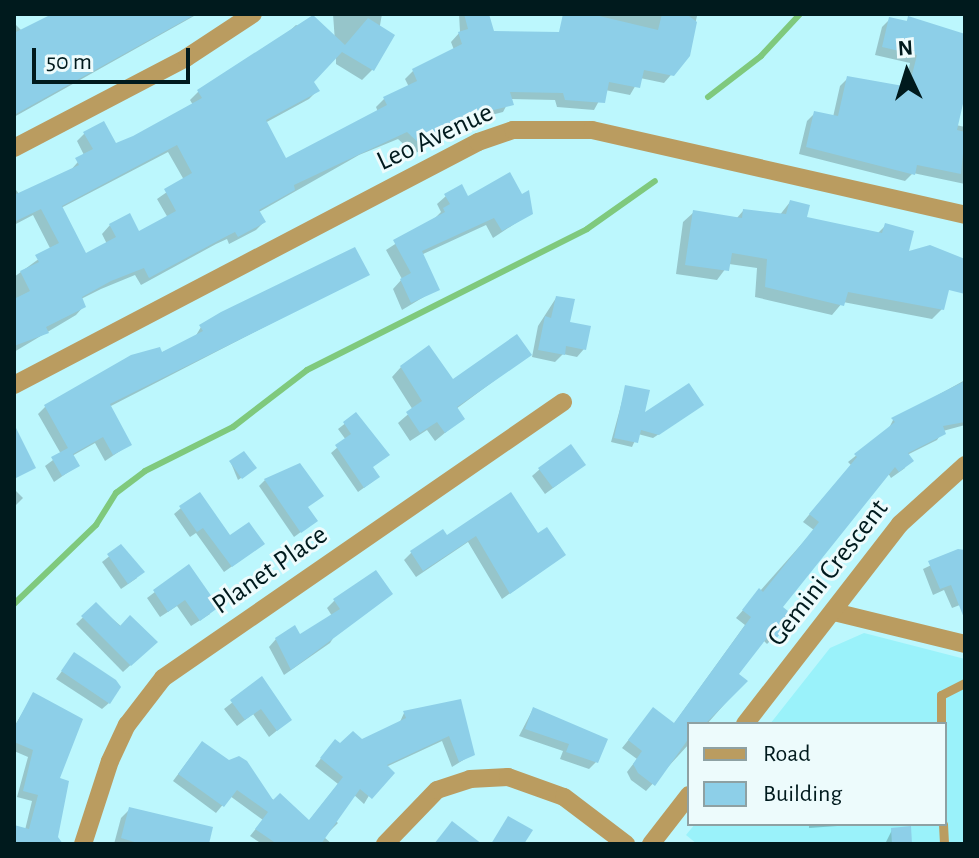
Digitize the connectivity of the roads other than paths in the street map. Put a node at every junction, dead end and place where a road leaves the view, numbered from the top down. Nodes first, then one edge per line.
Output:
1 (253, 14) edge
2 (14, 148) edge
3 (965, 215) edge
4 (14, 385) edge
5 (563, 402) dead end
6 (965, 465) edge
7 (834, 612) junction
8 (965, 644) edge
9 (965, 683) edge
10 (747, 722) edge
11 (941, 722) edge
12 (687, 798) edge
13 (83, 844) edge
14 (385, 844) edge
15 (626, 844) edge
16 (651, 844) edge

1 - 2 street
3 - 4 street, Leo Avenue
5 - 13 street, Planet Place
6 - 7 street, Gemini Crescent
7 - 8 street
7 - 10 street, Gemini Crescent
9 - 11 lane
12 - 16 street
14 - 15 street

